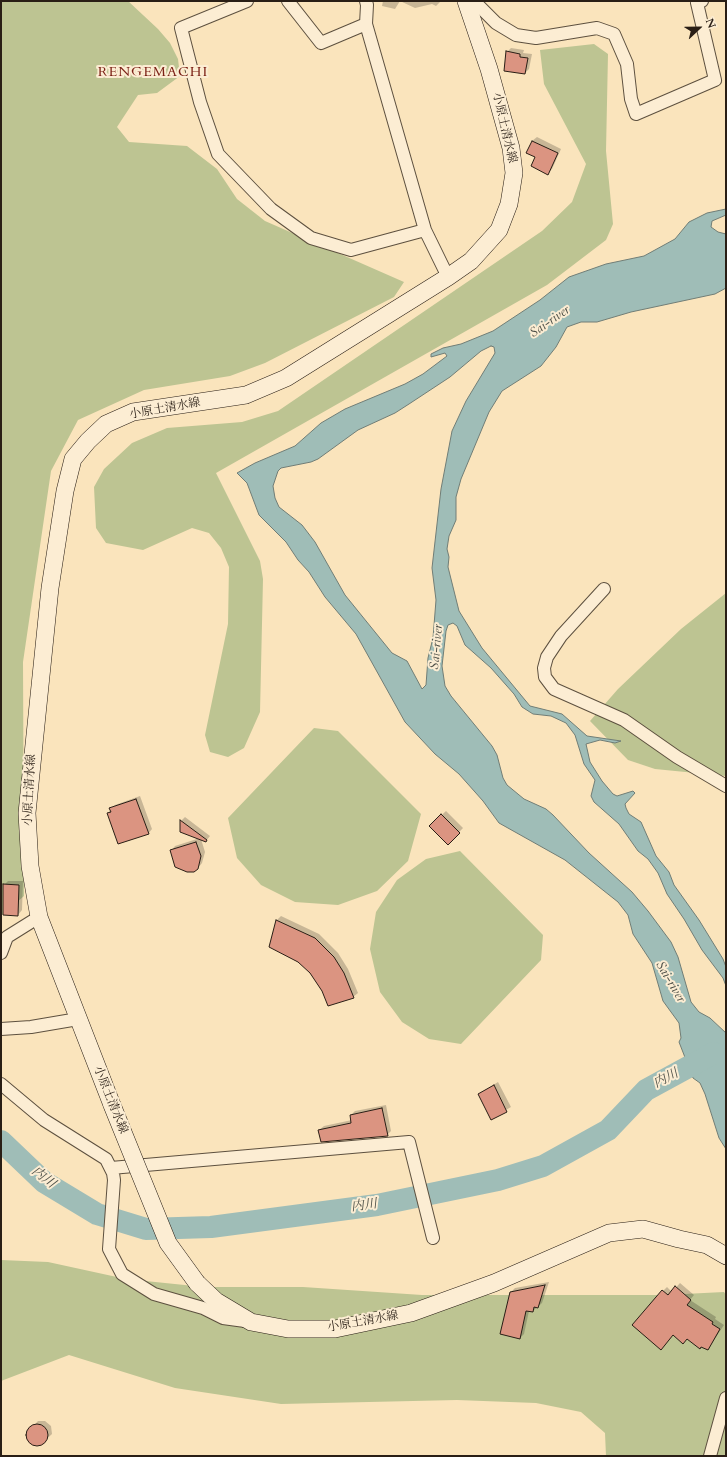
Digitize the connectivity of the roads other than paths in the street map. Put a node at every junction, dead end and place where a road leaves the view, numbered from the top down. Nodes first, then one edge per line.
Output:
1 (247, 1) edge
2 (288, 1) edge
3 (366, 1) edge
4 (466, 1) edge
5 (474, 1) edge
6 (702, 1) edge
7 (366, 24) junction
8 (426, 230) junction
9 (448, 277) junction
10 (604, 589) dead end
11 (726, 786) edge
12 (39, 917) junction
13 (1, 953) edge
14 (78, 1019) junction
15 (1, 1029) edge
16 (1, 1084) edge
17 (111, 1168) junction
18 (433, 1238) dead end
19 (726, 1256) edge
20 (251, 1322) junction
21 (726, 1398) edge
22 (710, 1456) edge

1 - 8 street
2 - 7 street
3 - 7 street
4 - 9 main road, 小原土清水線
5 - 6 street
7 - 8 street
8 - 9 street
9 - 12 main road, 小原土清水線
10 - 11 street
12 - 13 street
12 - 14 main road, 小原土清水線
14 - 15 street
14 - 20 main road, 小原土清水線, bridge
16 - 17 street
17 - 18 street
17 - 20 street
19 - 20 main road, 小原土清水線
21 - 22 street

